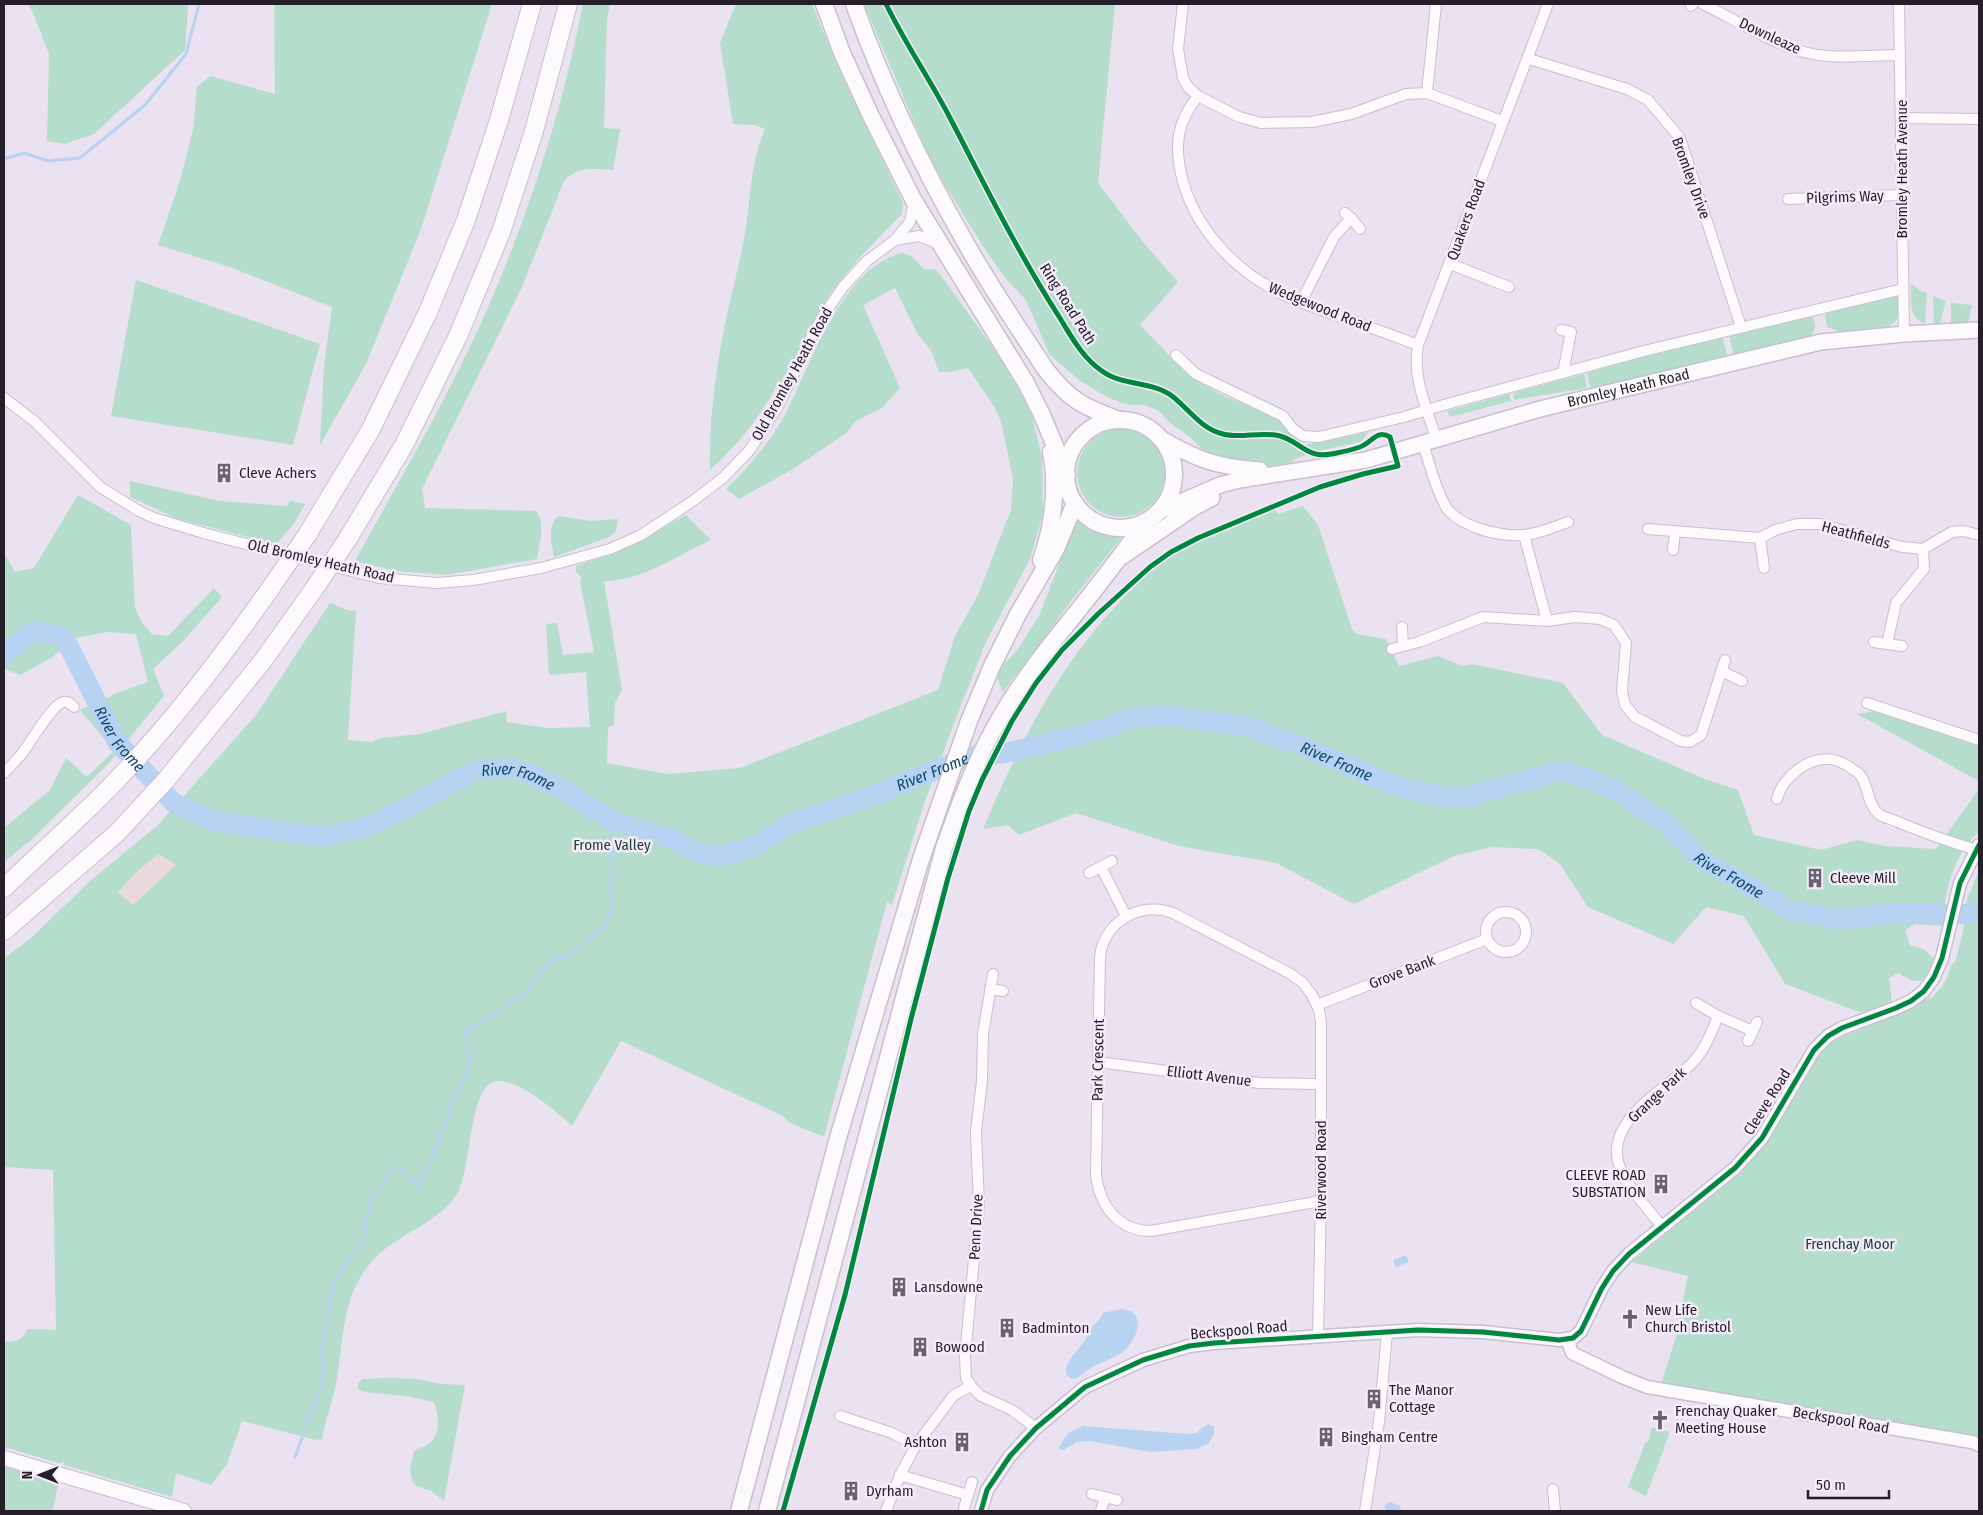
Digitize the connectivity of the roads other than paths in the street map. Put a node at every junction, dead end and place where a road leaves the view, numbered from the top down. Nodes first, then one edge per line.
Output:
1 (532, 4) edge
2 (568, 4) edge
3 (824, 4) edge
4 (854, 4) edge
5 (1183, 4) edge
6 (1436, 4) edge
7 (1548, 4) edge
8 (1704, 4) edge
9 (1900, 4) edge
10 (1900, 55) junction
11 (1529, 59) junction
12 (1426, 93) junction
13 (1198, 96) junction
14 (1902, 118) junction
15 (1979, 119) edge
16 (1502, 121) junction
17 (1902, 195) junction
18 (1788, 199) dead end
19 (914, 201) junction
20 (1360, 229) dead end
21 (895, 240) junction
22 (941, 244) junction
23 (1450, 264) junction
24 (1509, 287) dead end
25 (1903, 289) junction
26 (1301, 302) junction
27 (1741, 327) junction
28 (1561, 330) dead end
29 (1979, 330) edge
30 (1904, 334) junction
31 (1418, 345) junction
32 (1176, 354) dead end
33 (1563, 373) junction
34 (4, 398) edge
35 (1428, 410) junction
36 (1042, 415) junction
37 (1119, 420) junction
38 (1160, 438) junction
39 (1430, 441) junction
40 (1366, 460) junction
41 (1282, 472) junction
42 (1066, 475) junction
43 (1075, 503) junction
44 (1152, 517) junction
45 (1568, 522) dead end
46 (1648, 529) dead end
47 (1675, 532) junction
48 (1524, 535) junction
49 (1979, 535) edge
50 (1760, 538) junction
51 (1923, 549) junction
52 (1673, 550) dead end
53 (1120, 558) junction
54 (1764, 568) dead end
55 (1028, 597) junction
56 (1548, 621) junction
57 (1402, 628) dead end
58 (1874, 642) dead end
59 (1887, 644) junction
60 (1403, 646) junction
61 (1902, 646) dead end
62 (1392, 649) dead end
63 (1725, 660) dead end
64 (1721, 672) junction
65 (1742, 680) dead end
66 (1867, 703) dead end
67 (74, 707) dead end
68 (1979, 740) edge
69 (4, 773) edge
70 (1777, 799) dead end
71 (1978, 848) edge
72 (1112, 861) dead end
73 (1101, 867) junction
74 (1089, 873) dead end
75 (4, 888) edge
76 (1126, 916) junction
77 (4, 931) edge
78 (1487, 939) junction
79 (993, 974) dead end
80 (990, 989) junction
81 (1003, 991) dead end
82 (1696, 1003) dead end
83 (1317, 1004) junction
84 (1718, 1016) junction
85 (1753, 1031) dead end
86 (1098, 1062) junction
87 (1320, 1084) junction
88 (1321, 1201) junction
89 (1662, 1226) junction
90 (1387, 1332) junction
91 (1318, 1336) junction
92 (1567, 1339) junction
93 (971, 1386) junction
94 (840, 1416) dead end
95 (1036, 1428) junction
96 (1977, 1443) edge
97 (916, 1445) junction
98 (4, 1458) edge
99 (900, 1475) junction
100 (972, 1482) dead end
101 (1553, 1489) dead end
102 (1092, 1494) dead end
103 (968, 1495) junction
104 (1105, 1497) junction
105 (1118, 1500) dead end
106 (964, 1508) dead end
107 (767, 1510) edge
108 (184, 1511) edge
109 (739, 1511) edge
110 (886, 1511) edge
111 (981, 1511) edge
112 (1101, 1511) edge
113 (1365, 1511) edge
114 (1555, 1511) edge

1 - 75 highway, bridge
2 - 77 highway, bridge
3 - 19 highway
4 - 37 highway
5 - 13 street
6 - 12 street
7 - 11 street, Quakers Road
8 - 10 street, Downleaze
9 - 10 street, Bromley Heath Avenue
10 - 14 street, Bromley Heath Avenue
11 - 16 street, Quakers Road
11 - 27 street, Bromley Drive
12 - 13 street
12 - 16 street
13 - 26 street, Wedgewood Road
14 - 15 street
14 - 17 street, Bromley Heath Avenue
16 - 23 street, Quakers Road
17 - 18 street, Pilgrims Way
17 - 25 street, Bromley Heath Avenue
19 - 21 street, Old Bromley Heath Road
19 - 22 highway
20 - 26 street
21 - 22 street, Old Bromley Heath Road
21 - 34 street, Old Bromley Heath Road
22 - 36 highway
23 - 24 street
23 - 31 street, Quakers Road
25 - 27 street, Bromley Heath Road
25 - 30 street, Bromley Heath Avenue
26 - 31 street, Wedgewood Road
27 - 33 street, Bromley Heath Road
28 - 33 street, Bromley Heath Road
29 - 30 main road, Bromley Heath Road
30 - 39 main road, Bromley Heath Road
31 - 35 street, Quakers Road
32 - 35 street, Bromley Heath Road
33 - 35 street, Bromley Heath Road
35 - 39 street, Quakers Road
36 - 42 highway
36 - 55 highway
37 - 38 highway
37 - 42 highway
38 - 41 main road, Bromley Heath Road
38 - 44 highway
39 - 40 main road, Bromley Heath Road
39 - 48 street, Quakers Road
40 - 41 main road, Bromley Heath Road
40 - 53 main road
41 - 44 main road, Bromley Heath Road
42 - 43 highway
43 - 44 highway
43 - 55 highway
44 - 53 highway
45 - 48 street, Quakers Road
46 - 47 street, Heathfields
47 - 50 street, Heathfields
47 - 52 street
48 - 56 street
49 - 51 street
50 - 51 street, Heathfields
50 - 54 street
51 - 59 street
53 - 107 highway
55 - 109 highway
56 - 60 street
56 - 64 street
57 - 60 street
58 - 59 street
59 - 61 street
60 - 62 street
63 - 64 street
64 - 65 street
66 - 68 street
67 - 69 street
70 - 71 street
71 - 89 street, Cleeve Road
72 - 73 street
73 - 74 street
73 - 76 street
76 - 83 street
76 - 86 street, Park Crescent
78 - 78 street
78 - 83 street, Grove Bank
79 - 80 street, Penn Drive
80 - 81 street
80 - 93 street, Penn Drive
82 - 84 street
83 - 87 street, Riverwood Road
84 - 85 street
84 - 89 street, Grange Park
86 - 87 street, Elliott Avenue
86 - 88 street, Park Crescent
87 - 88 street, Riverwood Road
88 - 91 street, Riverwood Road
89 - 92 street, Cleeve Road
90 - 91 street, Beckspool Road
90 - 92 street, Beckspool Road
90 - 113 street
91 - 95 street, Beckspool Road
92 - 96 street, Beckspool Road
93 - 95 street
93 - 97 street
94 - 97 street
95 - 111 street, Beckspool Road
97 - 99 street
98 - 108 main road
99 - 103 street
99 - 110 street
100 - 103 street
101 - 114 street
102 - 104 street
103 - 106 street
104 - 105 street
104 - 112 street

